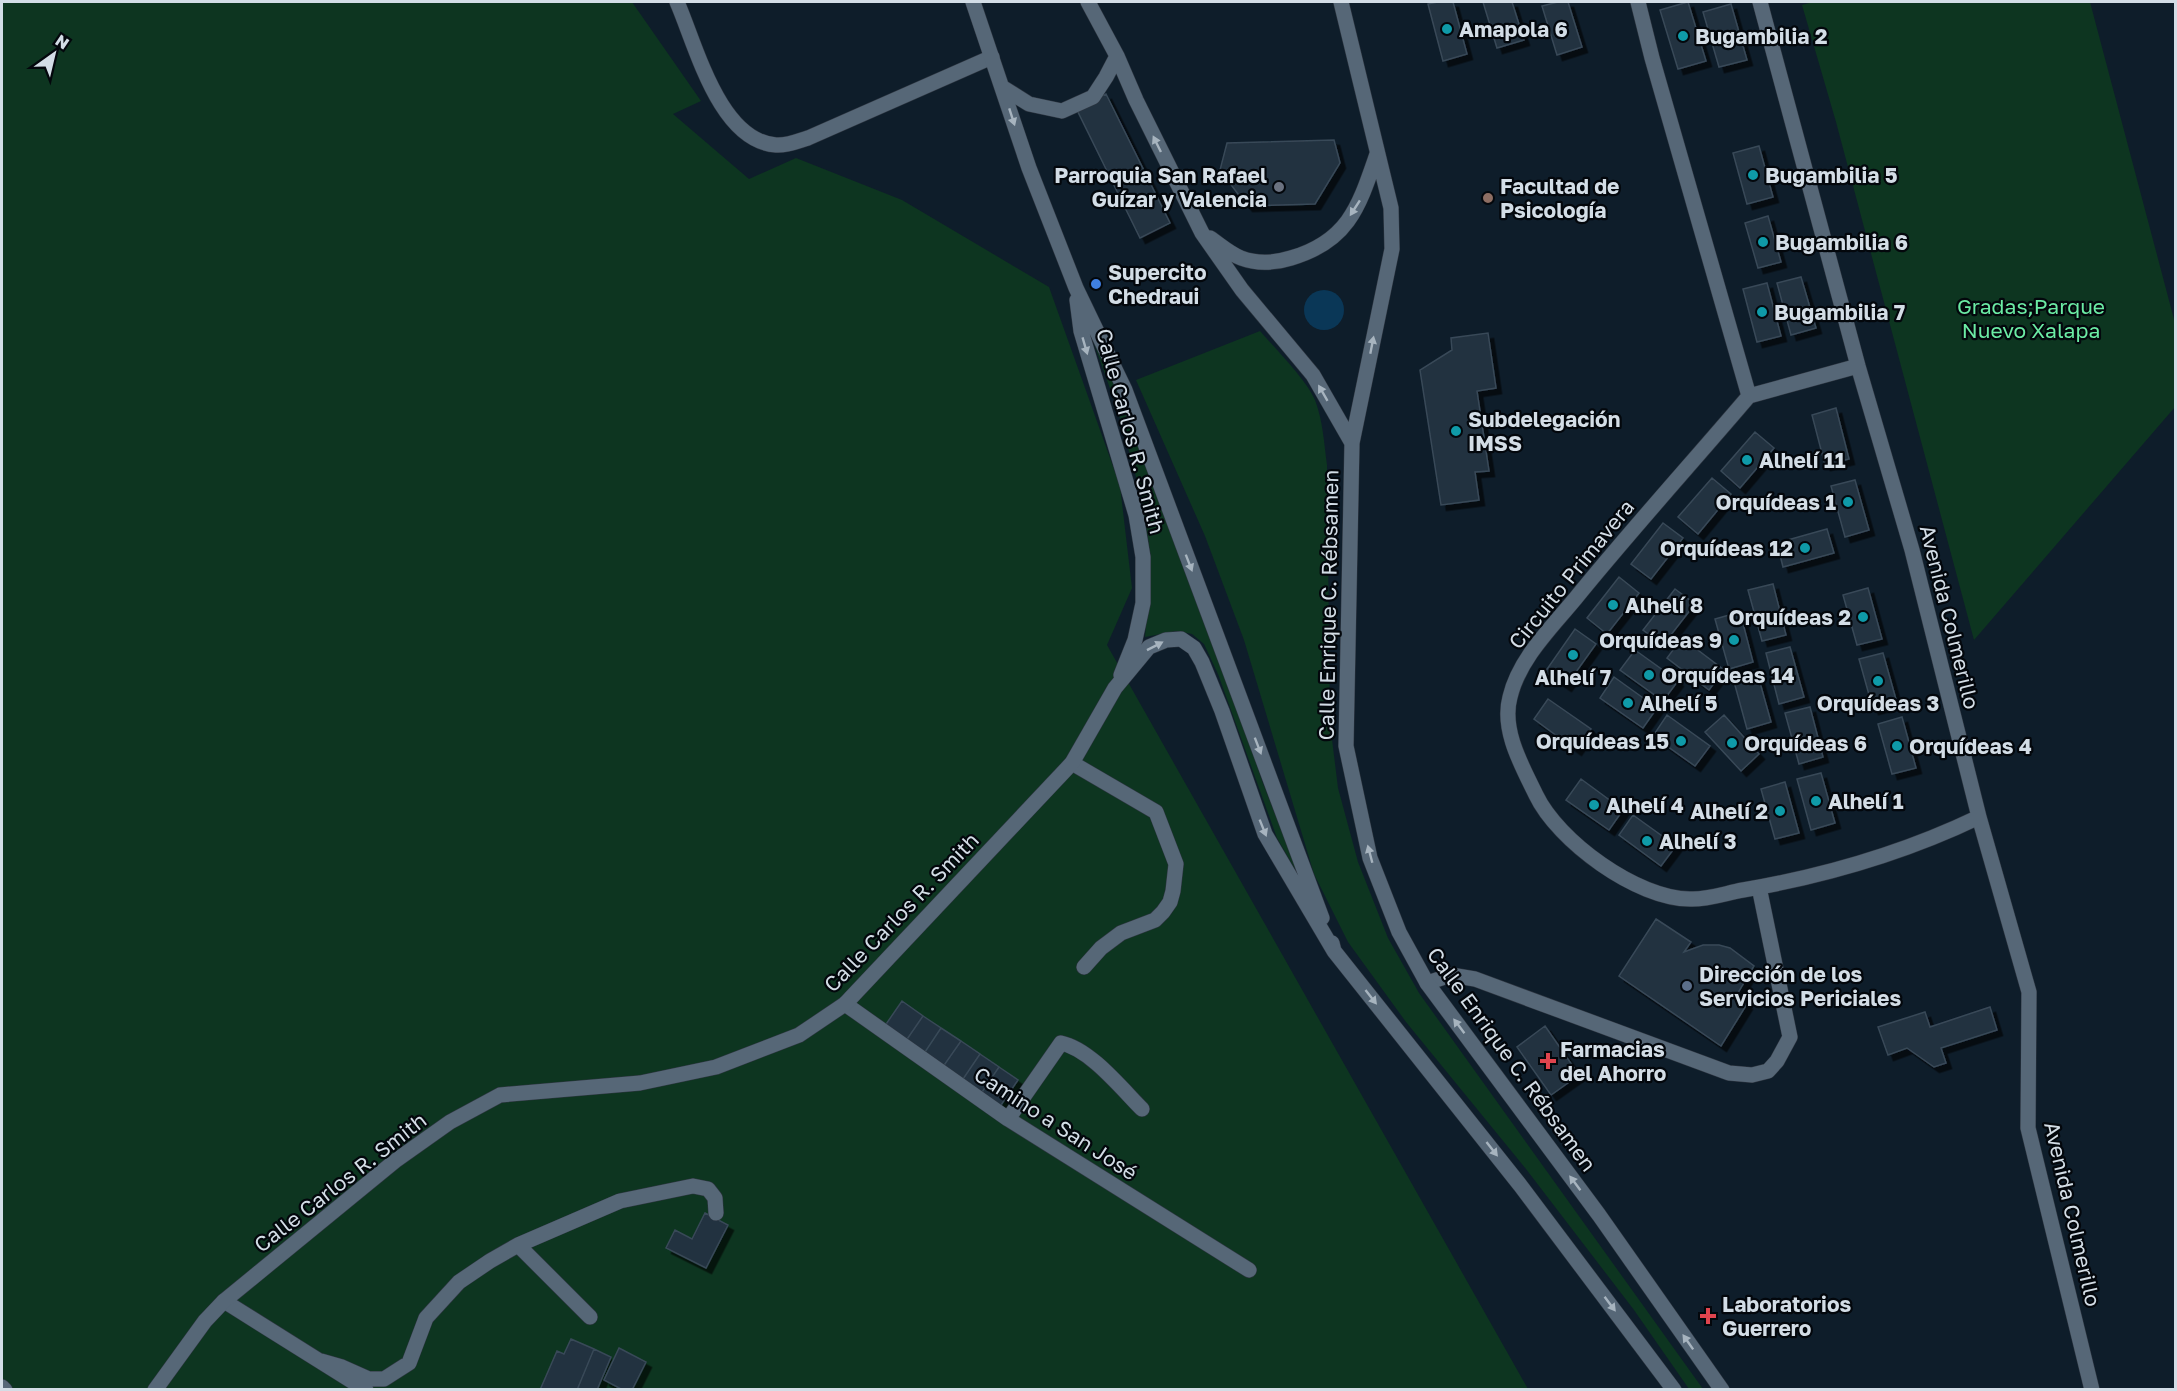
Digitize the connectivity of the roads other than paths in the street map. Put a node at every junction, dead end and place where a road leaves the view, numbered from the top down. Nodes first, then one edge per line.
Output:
1 (677, 2) edge
2 (973, 2) edge
3 (1088, 2) edge
4 (1341, 2) edge
5 (1638, 2) edge
6 (1760, 2) edge
7 (1117, 56) junction
8 (992, 57) junction
9 (1002, 87) junction
10 (1377, 154) junction
11 (1202, 233) junction
12 (1076, 288) junction
13 (1858, 366) junction
14 (1749, 396) junction
15 (1352, 443) junction
16 (1115, 688) junction
17 (1072, 763) junction
18 (1979, 817) junction
19 (1760, 887) junction
20 (1335, 951) junction
21 (1084, 967) dead end
22 (1427, 983) junction
23 (845, 1004) junction
24 (1142, 1109) dead end
25 (1008, 1119) junction
26 (716, 1213) dead end
27 (518, 1245) junction
28 (1249, 1270) dead end
29 (224, 1300) junction
30 (590, 1317) dead end
31 (321, 1361) junction
32 (155, 1389) edge
33 (366, 1389) edge
34 (1674, 1389) edge
35 (1722, 1389) edge
36 (2092, 1389) edge

1 - 8 street
2 - 8 street
3 - 7 street, Calle Enrique C. Rébsamen
4 - 10 street
5 - 14 street
6 - 13 street, Avenida Colmerillo
7 - 9 street
11 -> 7 street, Calle Enrique C. Rébsamen
8 - 9 street
9 -> 12 street
10 -> 11 street
15 -> 10 street
15 -> 11 street, Calle Enrique C. Rébsamen
12 -> 16 street, Calle Carlos R. Smith
12 -> 20 street
13 - 14 street
13 - 18 street, Avenida Colmerillo
14 - 19 street, Circuito Primavera
22 -> 15 street, Calle Enrique C. Rébsamen
16 - 17 street, Calle Carlos R. Smith
16 -> 20 street, Calle Carlos R. Smith
17 - 21 street
17 - 23 street, Calle Carlos R. Smith
18 - 19 street, Circuito Primavera
18 - 36 street, Avenida Colmerillo
19 - 22 street
20 -> 34 street
35 -> 22 street, Calle Enrique C. Rébsamen
23 - 25 street, Camino a San José
23 - 29 street, Calle Carlos R. Smith
24 - 25 street
25 - 28 street, Camino a San José
26 - 27 street
27 - 30 street
27 - 31 street
29 - 31 street
29 - 32 street, Calle Carlos R. Smith
31 - 33 street

